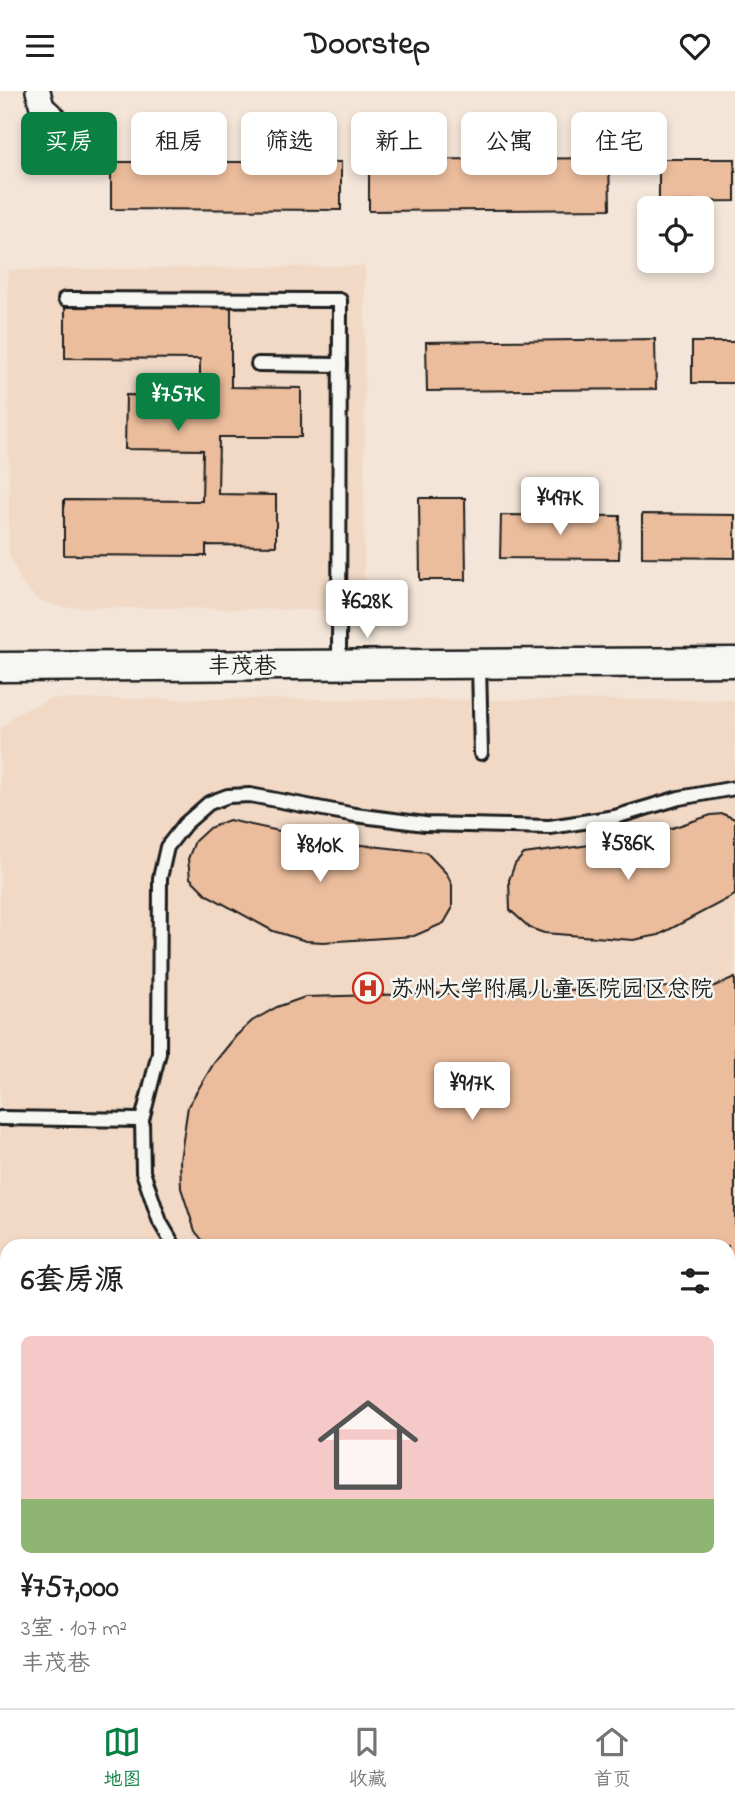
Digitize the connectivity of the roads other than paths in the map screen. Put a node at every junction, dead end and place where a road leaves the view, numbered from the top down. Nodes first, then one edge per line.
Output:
1 (38, 91) edge
2 (47, 112) edge
3 (65, 299) dead end
4 (258, 364) dead end
5 (340, 365) junction
6 (735, 662) edge
7 (479, 663) junction
8 (339, 665) junction
9 (0, 667) edge
10 (481, 753) dead end
11 (735, 788) edge
12 (0, 1118) edge
13 (142, 1120) junction
14 (170, 1239) edge

1 - 2 street
3 - 5 lane
4 - 5 lane
5 - 8 lane
6 - 7 street, 丰茂巷
7 - 8 street, 丰茂巷
7 - 10 lane
8 - 9 street, 丰茂巷
11 - 13 lane
12 - 13 lane
13 - 14 lane

